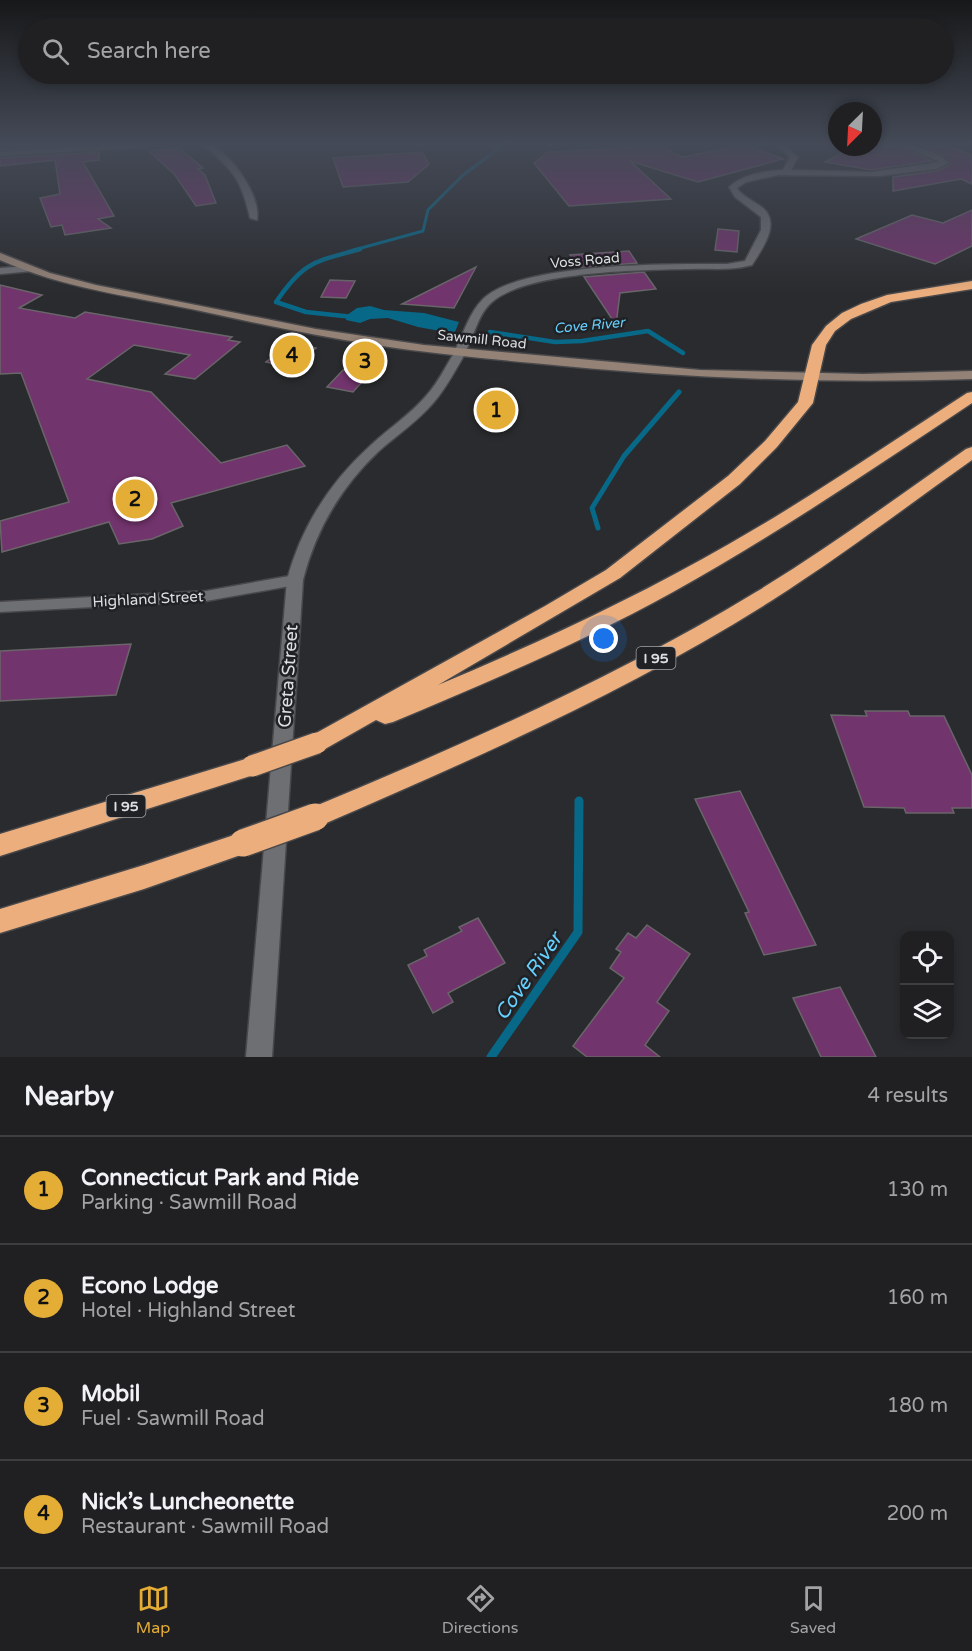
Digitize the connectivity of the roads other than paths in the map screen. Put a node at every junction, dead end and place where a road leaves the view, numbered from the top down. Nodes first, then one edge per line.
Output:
1 (248, 194) edge
2 (737, 194) edge
3 (254, 218) dead end
4 (0, 256) edge
5 (30, 269) junction
6 (0, 271) edge
7 (972, 285) edge
8 (460, 352) junction
9 (972, 375) edge
10 (811, 378) junction
11 (972, 396) edge
12 (972, 452) edge
13 (295, 580) junction
14 (0, 607) edge
15 (317, 743) junction
16 (0, 845) edge
17 (0, 921) edge
18 (259, 1057) edge

1 - 3 street
2 - 8 street, Voss Road
4 - 5 main road, Sawmill Road
5 - 6 street
5 - 8 main road, Sawmill Road
7 - 10 highway
8 - 10 main road, Sawmill Road
8 - 13 street, Greta Street
9 - 10 main road, Sawmill Road
10 - 15 highway
11 - 15 highway, I 95
12 - 17 highway, I 95, bridge
13 - 14 street, Highland Street
13 - 18 street, Greta Street
15 - 16 highway, I 95, bridge

